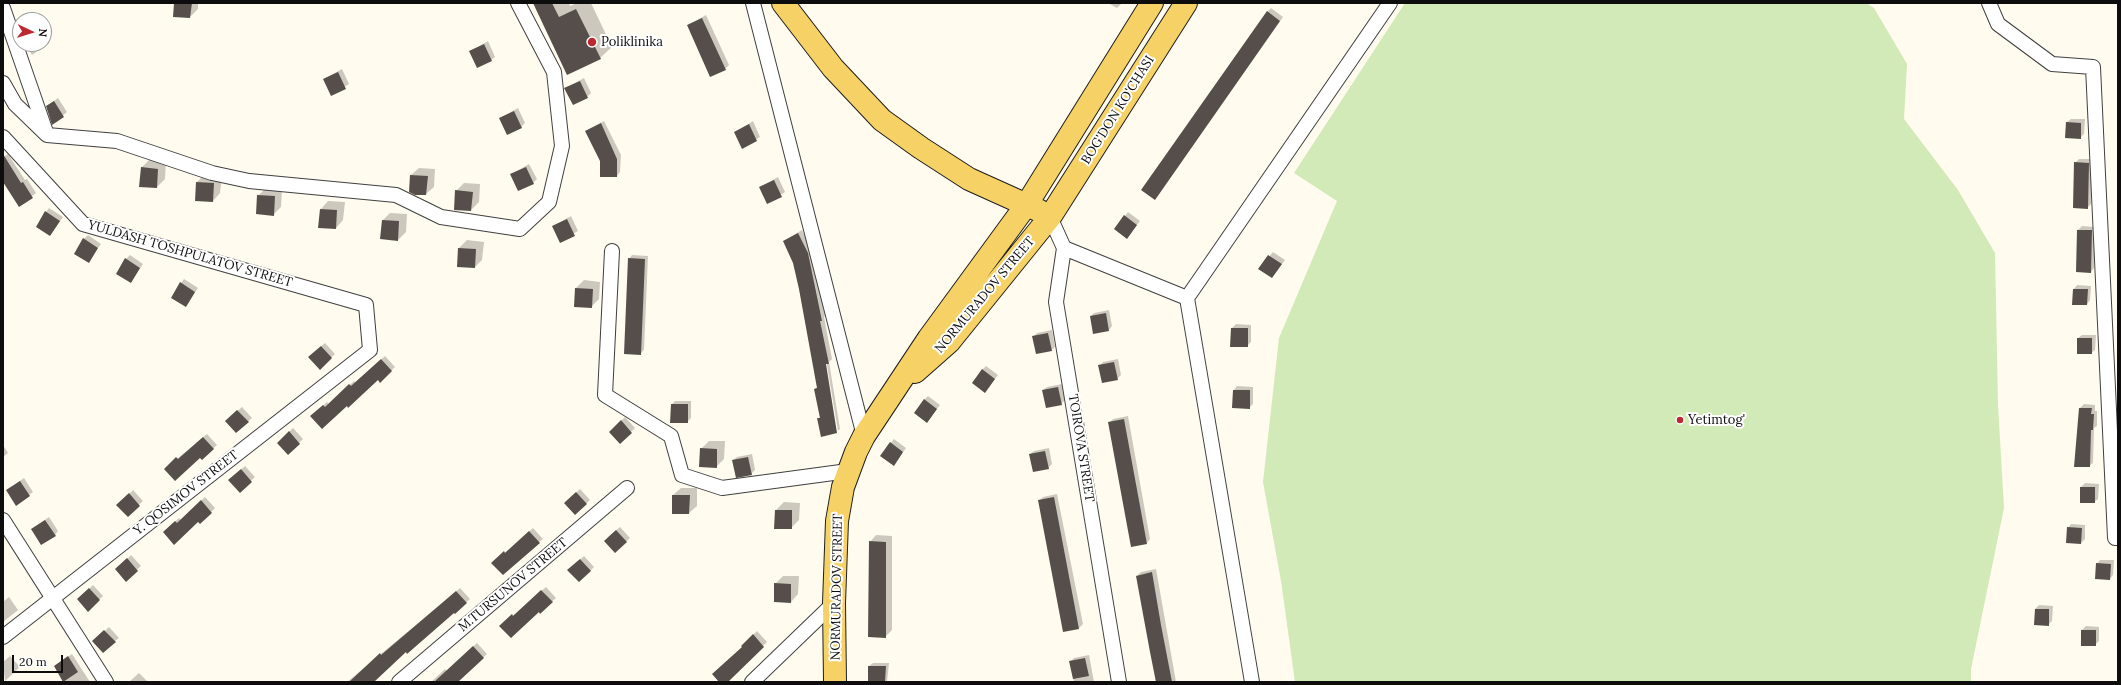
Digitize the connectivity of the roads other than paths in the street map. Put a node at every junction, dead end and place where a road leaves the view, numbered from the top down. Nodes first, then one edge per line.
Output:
1 (518, 3) edge
2 (753, 3) edge
3 (783, 3) edge
4 (1152, 3) edge
5 (1186, 3) edge
6 (1390, 3) edge
7 (1990, 3) edge
8 (3, 8) edge
9 (3, 83) edge
10 (47, 135) junction
11 (3, 137) edge
12 (1027, 204) junction
13 (1050, 217) junction
14 (1064, 248) junction
15 (612, 251) dead end
16 (1187, 298) junction
17 (370, 350) joint
18 (896, 387) junction
19 (864, 436) junction
20 (848, 471) junction
21 (627, 488) dead end
22 (3, 520) edge
23 (2118, 538) edge
24 (52, 598) junction
25 (834, 603) junction
26 (3, 637) edge
27 (106, 682) edge
28 (399, 682) edge
29 (752, 682) edge
30 (835, 682) edge
31 (1119, 682) edge
32 (1252, 682) edge

1 - 10 street
2 - 19 street
3 - 12 main road
4 - 12 main road, BOG'DON KO'CHASI
5 - 13 main road, BOG'DON KO'CHASI
6 - 16 street
7 - 23 street
8 - 10 street
9 - 10 street
11 - 17 street, YULDASH TOSHPULATOV STREET
12 - 13 main road
12 - 18 main road, NORMURADOV STREET
13 - 14 street
13 - 18 main road, NORMURADOV STREET
14 - 16 street
14 - 31 street, TOIROVA STREET
15 - 20 street
16 - 32 street
17 - 24 street, Y. QOSIMOV STREET
18 - 19 main road, NORMURADOV STREET
19 - 20 main road, NORMURADOV STREET
20 - 25 main road, NORMURADOV STREET
21 - 28 street, M.TURSUNOV STREET
22 - 24 street
24 - 26 street, Y. QOSIMOV STREET
24 - 27 street
25 - 29 street
25 - 30 main road, NORMURADOV STREET

